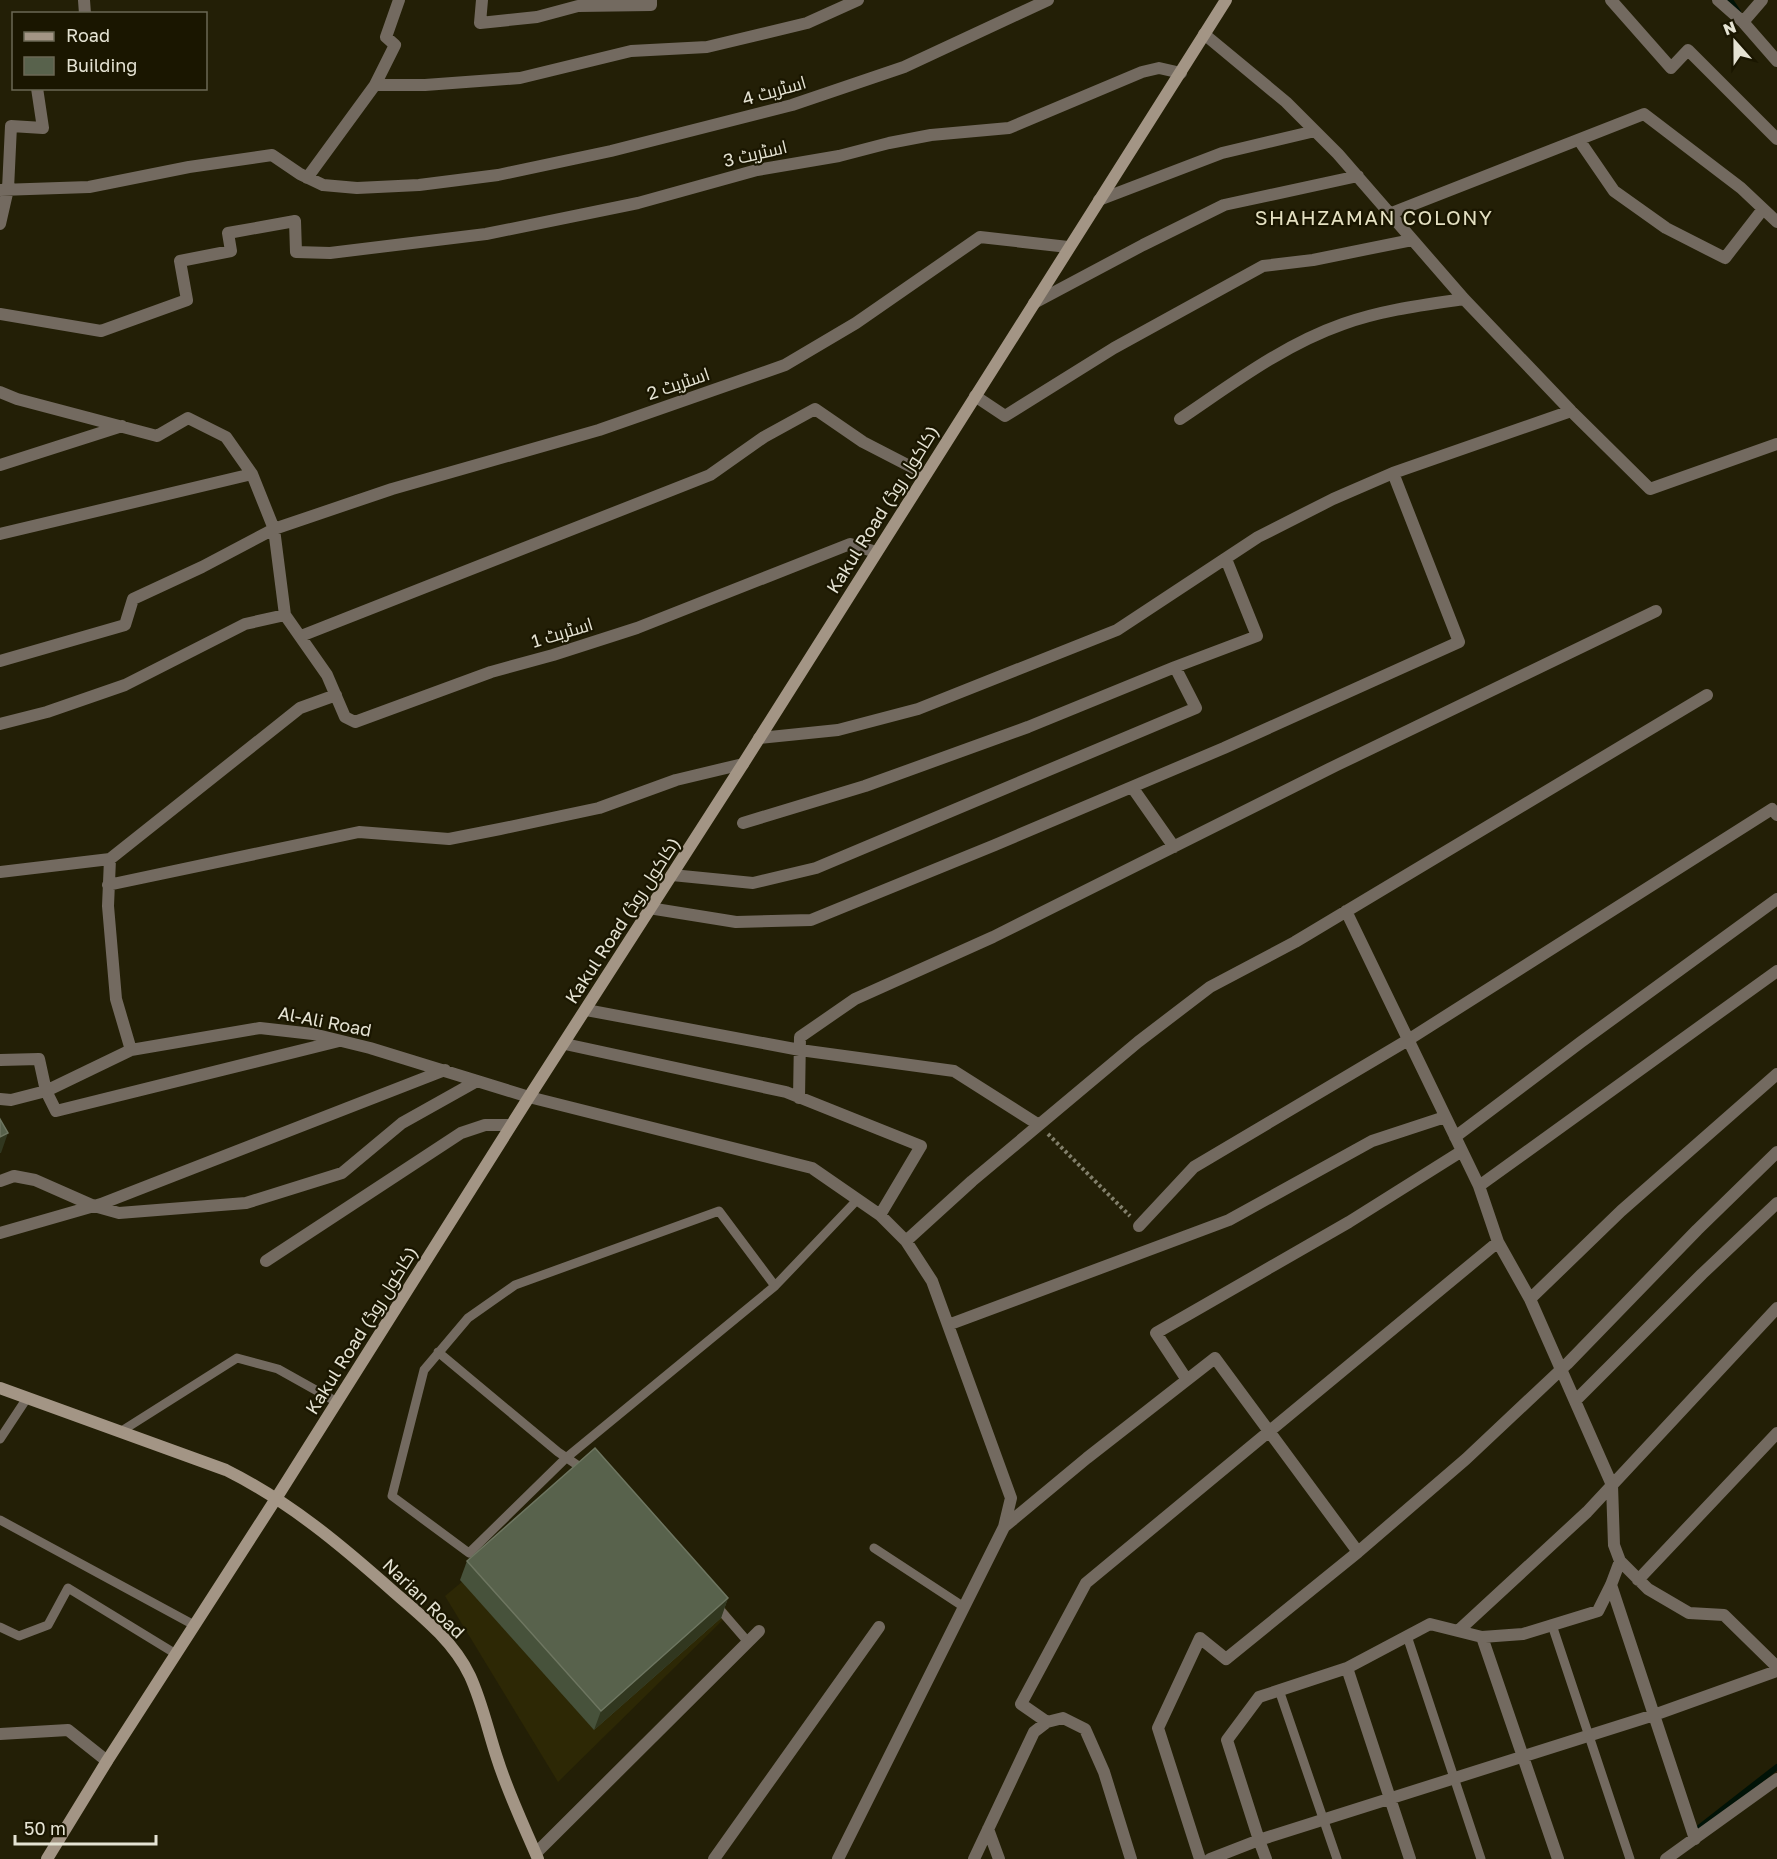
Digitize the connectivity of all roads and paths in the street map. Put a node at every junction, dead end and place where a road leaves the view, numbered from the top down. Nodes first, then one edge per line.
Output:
1 (399, 0) edge
2 (482, 0) edge
3 (651, 0) edge
4 (858, 0) edge
5 (1048, 0) edge
6 (1226, 0) edge
7 (1611, 0) edge
8 (1718, 0) edge
9 (1762, 0) edge
10 (1743, 22) junction
11 (1204, 34) junction
12 (1777, 61) edge
13 (1180, 73) junction
14 (375, 85) junction
15 (37, 90) edge
16 (1315, 131) junction
17 (1777, 139) edge
18 (1579, 140) junction
19 (1358, 176) junction
20 (307, 178) junction
21 (4, 189) edge
22 (1099, 200) junction
23 (1763, 209) junction
24 (1389, 214) junction
25 (1777, 222) edge
26 (0, 224) edge
27 (1412, 240) junction
28 (1068, 248) junction
29 (1464, 299) junction
30 (1034, 303) junction
31 (0, 314) edge
32 (0, 392) edge
33 (975, 396) junction
34 (1571, 411) junction
35 (1180, 419) dead end
36 (123, 426) junction
37 (1777, 444) edge
38 (0, 465) edge
39 (1393, 473) junction
40 (252, 474) junction
41 (925, 474) junction
42 (274, 530) junction
43 (0, 534) edge
44 (876, 552) junction
45 (1226, 559) junction
46 (1656, 611) dead end
47 (285, 615) junction
48 (301, 636) junction
49 (0, 661) edge
50 (1175, 667) junction
51 (336, 695) junction
52 (1707, 696) dead end
53 (0, 724) edge
54 (759, 738) junction
55 (743, 764) junction
56 (1132, 787) junction
57 (1777, 815) edge
58 (743, 823) dead end
59 (1174, 847) junction
60 (110, 859) junction
61 (0, 872) edge
62 (672, 875) junction
63 (108, 885) junction
64 (1777, 898) edge
65 (650, 908) junction
66 (1346, 911) junction
67 (1777, 972) edge
68 (586, 1010) junction
69 (1408, 1040) junction
70 (340, 1041) junction
71 (564, 1044) junction
72 (131, 1050) junction
73 (800, 1050) junction
74 (0, 1060) edge
75 (445, 1070) junction
76 (1777, 1074) edge
77 (477, 1081) junction
78 (46, 1091) junction
79 (529, 1097) junction
80 (799, 1098) junction
81 (5, 1100) edge
82 (1445, 1117) junction
83 (511, 1125) junction
84 (1039, 1125) junction
85 (1455, 1137) junction
86 (1462, 1151) junction
87 (1777, 1152) edge
88 (0, 1181) edge
89 (1479, 1186) junction
90 (857, 1200) junction
91 (1777, 1203) edge
92 (94, 1206) junction
93 (880, 1215) junction
94 (1140, 1226) joint
95 (0, 1233) edge
96 (906, 1241) junction
97 (1498, 1242) junction
98 (266, 1261) dead end
99 (775, 1286) junction
100 (1530, 1299) junction
101 (1777, 1308) edge
102 (948, 1325) junction
103 (438, 1352) junction
104 (1562, 1369) junction
105 (1187, 1380) junction
106 (0, 1388) edge
107 (27, 1398) junction
108 (1576, 1400) junction
109 (337, 1402) junction
110 (120, 1432) junction
111 (1268, 1432) junction
112 (1777, 1433) edge
113 (0, 1439) edge
114 (566, 1458) junction
115 (594, 1477) edge
116 (1612, 1485) junction
117 (277, 1497) junction
118 (0, 1520) edge
119 (1004, 1527) junction
120 (874, 1548) dead end
121 (1358, 1552) junction
122 (1620, 1561) junction
123 (1638, 1580) junction
124 (1611, 1585) junction
125 (711, 1599) edge
126 (964, 1607) junction
127 (194, 1625) junction
128 (1552, 1625) junction
129 (0, 1627) edge
130 (879, 1627) dead end
131 (759, 1631) dead end
132 (1458, 1631) junction
133 (1407, 1636) junction
134 (1482, 1636) junction
135 (748, 1642) junction
136 (176, 1654) junction
137 (1775, 1663) edge
138 (1347, 1668) junction
139 (1279, 1690) junction
140 (1654, 1715) junction
141 (1047, 1722) junction
142 (0, 1734) edge
143 (1588, 1736) junction
144 (1524, 1756) junction
145 (107, 1761) junction
146 (1454, 1778) junction
147 (1777, 1779) edge
148 (1390, 1798) junction
149 (1324, 1819) junction
150 (988, 1829) junction
151 (1695, 1839) junction
152 (1260, 1840) junction
153 (537, 1856) edge
154 (47, 1859) edge
155 (714, 1859) edge
156 (838, 1859) edge
157 (974, 1859) edge
158 (999, 1859) edge
159 (1131, 1859) edge
160 (1200, 1859) edge
161 (1210, 1859) edge
162 (1266, 1859) edge
163 (1337, 1859) edge
164 (1410, 1859) edge
165 (1481, 1859) edge
166 (1558, 1859) edge
167 (1630, 1859) edge
168 (1666, 1859) edge

1 - 14 street
2 - 3 street
4 - 14 street
5 - 20 street, اسٹریٹ 4
6 - 11 main road, Kakul Road (کاکول روڈ)
7 - 17 street
8 - 10 street
9 - 10 street
10 - 12 street
11 - 13 main road, Kakul Road (کاکول روڈ)
11 - 16 street
13 - 22 main road, Kakul Road (کاکول روڈ)
13 - 31 street, اسٹریٹ 3
14 - 20 street
15 - 21 street
16 - 19 street
16 - 22 street
18 - 23 street
18 - 23 street
18 - 24 street
19 - 24 street
19 - 30 street
20 - 21 street, اسٹریٹ 4
21 - 26 street
22 - 28 main road, Kakul Road (کاکول روڈ)
23 - 25 street
24 - 27 street
27 - 29 street
27 - 33 street
28 - 30 main road, Kakul Road (کاکول روڈ)
28 - 42 street, اسٹریٹ 2
29 - 34 street
29 - 35 street
30 - 33 main road, Kakul Road (کاکول روڈ)
32 - 36 street
33 - 41 main road, Kakul Road (کاکول روڈ)
34 - 37 street
34 - 39 street
36 - 38 street
36 - 40 street
39 - 45 street
39 - 56 street
40 - 42 street
40 - 43 street
41 - 44 main road, Kakul Road (کاکول روڈ)
41 - 48 street
42 - 47 street
42 - 49 street, اسٹریٹ 2
44 - 51 street, اسٹریٹ 1
44 - 54 main road, Kakul Road (کاکول روڈ)
45 - 50 street
45 - 54 street
46 - 59 street
47 - 48 street, اسٹریٹ 1
47 - 53 street
48 - 51 street, اسٹریٹ 1
50 - 58 street
50 - 62 street
51 - 60 street
52 - 66 street
54 - 55 main road, Kakul Road (کاکول روڈ)
55 - 62 main road, Kakul Road (کاکول روڈ)
55 - 63 street
56 - 59 street
56 - 65 street
57 - 69 street
59 - 73 street
60 - 61 street
60 - 63 street
62 - 65 main road, Kakul Road (کاکول روڈ)
63 - 72 street
64 - 85 street
65 - 68 main road, Kakul Road (کاکول روڈ)
66 - 69 street
66 - 84 street
67 - 89 street
68 - 71 main road, Kakul Road (کاکول روڈ)
68 - 73 street
69 - 82 street
69 - 94 street
70 - 72 street, Al-Ali Road
70 - 75 street, Al-Ali Road
70 - 78 street
71 - 79 main road, Kakul Road (کاکول روڈ)
71 - 80 street
72 - 78 street, Al-Ali Road
73 - 80 street
73 - 84 street
74 - 78 street
75 - 77 street, Al-Ali Road
75 - 92 street
76 - 100 street
77 - 79 street, Al-Ali Road
77 - 92 street
78 - 81 street, Al-Ali Road
79 - 83 main road, Kakul Road (کاکول روڈ)
79 - 90 street, Al-Ali Road
80 - 93 street
82 - 85 street
82 - 102 street
83 - 98 street
83 - 109 main road, Kakul Road (کاکول روڈ)
84 - 94 path
84 - 96 street
85 - 86 street
86 - 89 street
86 - 105 street
87 - 104 street
88 - 92 street
89 - 97 street
90 - 93 street, Al-Ali Road
90 - 99 lane
91 - 108 street
92 - 95 street
93 - 96 street, Al-Ali Road
96 - 102 street, Al-Ali Road
97 - 100 street
97 - 111 street
99 - 103 lane
99 - 114 lane
100 - 104 street
101 - 116 street
102 - 119 street, Al-Ali Road
103 - 114 lane
103 - 114 lane
104 - 108 street
104 - 121 street
105 - 111 street
105 - 119 street
106 - 107 main road, Narian Road
107 - 110 main road, Narian Road
107 - 113 lane
108 - 116 street
109 - 110 lane
109 - 117 main road, Kakul Road (کاکول روڈ)
110 - 117 main road, Narian Road
111 - 121 street
111 - 141 street
112 - 123 street
114 - 115 lane
116 - 122 street
116 - 132 street
117 - 127 main road, Kakul Road (کاکول روڈ)
117 - 153 main road, Narian Road
118 - 127 lane
119 - 126 street
120 - 126 lane
121 - 160 street
122 - 123 street
122 - 124 street
123 - 137 street
124 - 128 street
124 - 140 street
125 - 135 lane
126 - 156 street
127 - 136 main road, Kakul Road (کاکول روڈ)
128 - 134 street
128 - 143 lane
129 - 136 lane
130 - 155 street
131 - 135 street
132 - 133 street
132 - 134 street
133 - 138 street
133 - 146 lane
134 - 144 street
135 - 153 street
136 - 145 main road, Kakul Road (کاکول روڈ)
137 - 140 street
138 - 139 street
138 - 148 street
139 - 149 lane
139 - 152 street
140 - 143 street
140 - 151 street
141 - 150 street
141 - 159 street
142 - 145 street
143 - 144 street
143 - 167 lane
144 - 146 street
144 - 166 street
145 - 154 main road, Kakul Road (کاکول روڈ)
146 - 148 street
146 - 165 lane
147 - 151 street
148 - 149 street
148 - 164 street
149 - 152 street
149 - 163 lane
150 - 157 street
150 - 158 street
151 - 168 street
152 - 161 street
152 - 162 street

